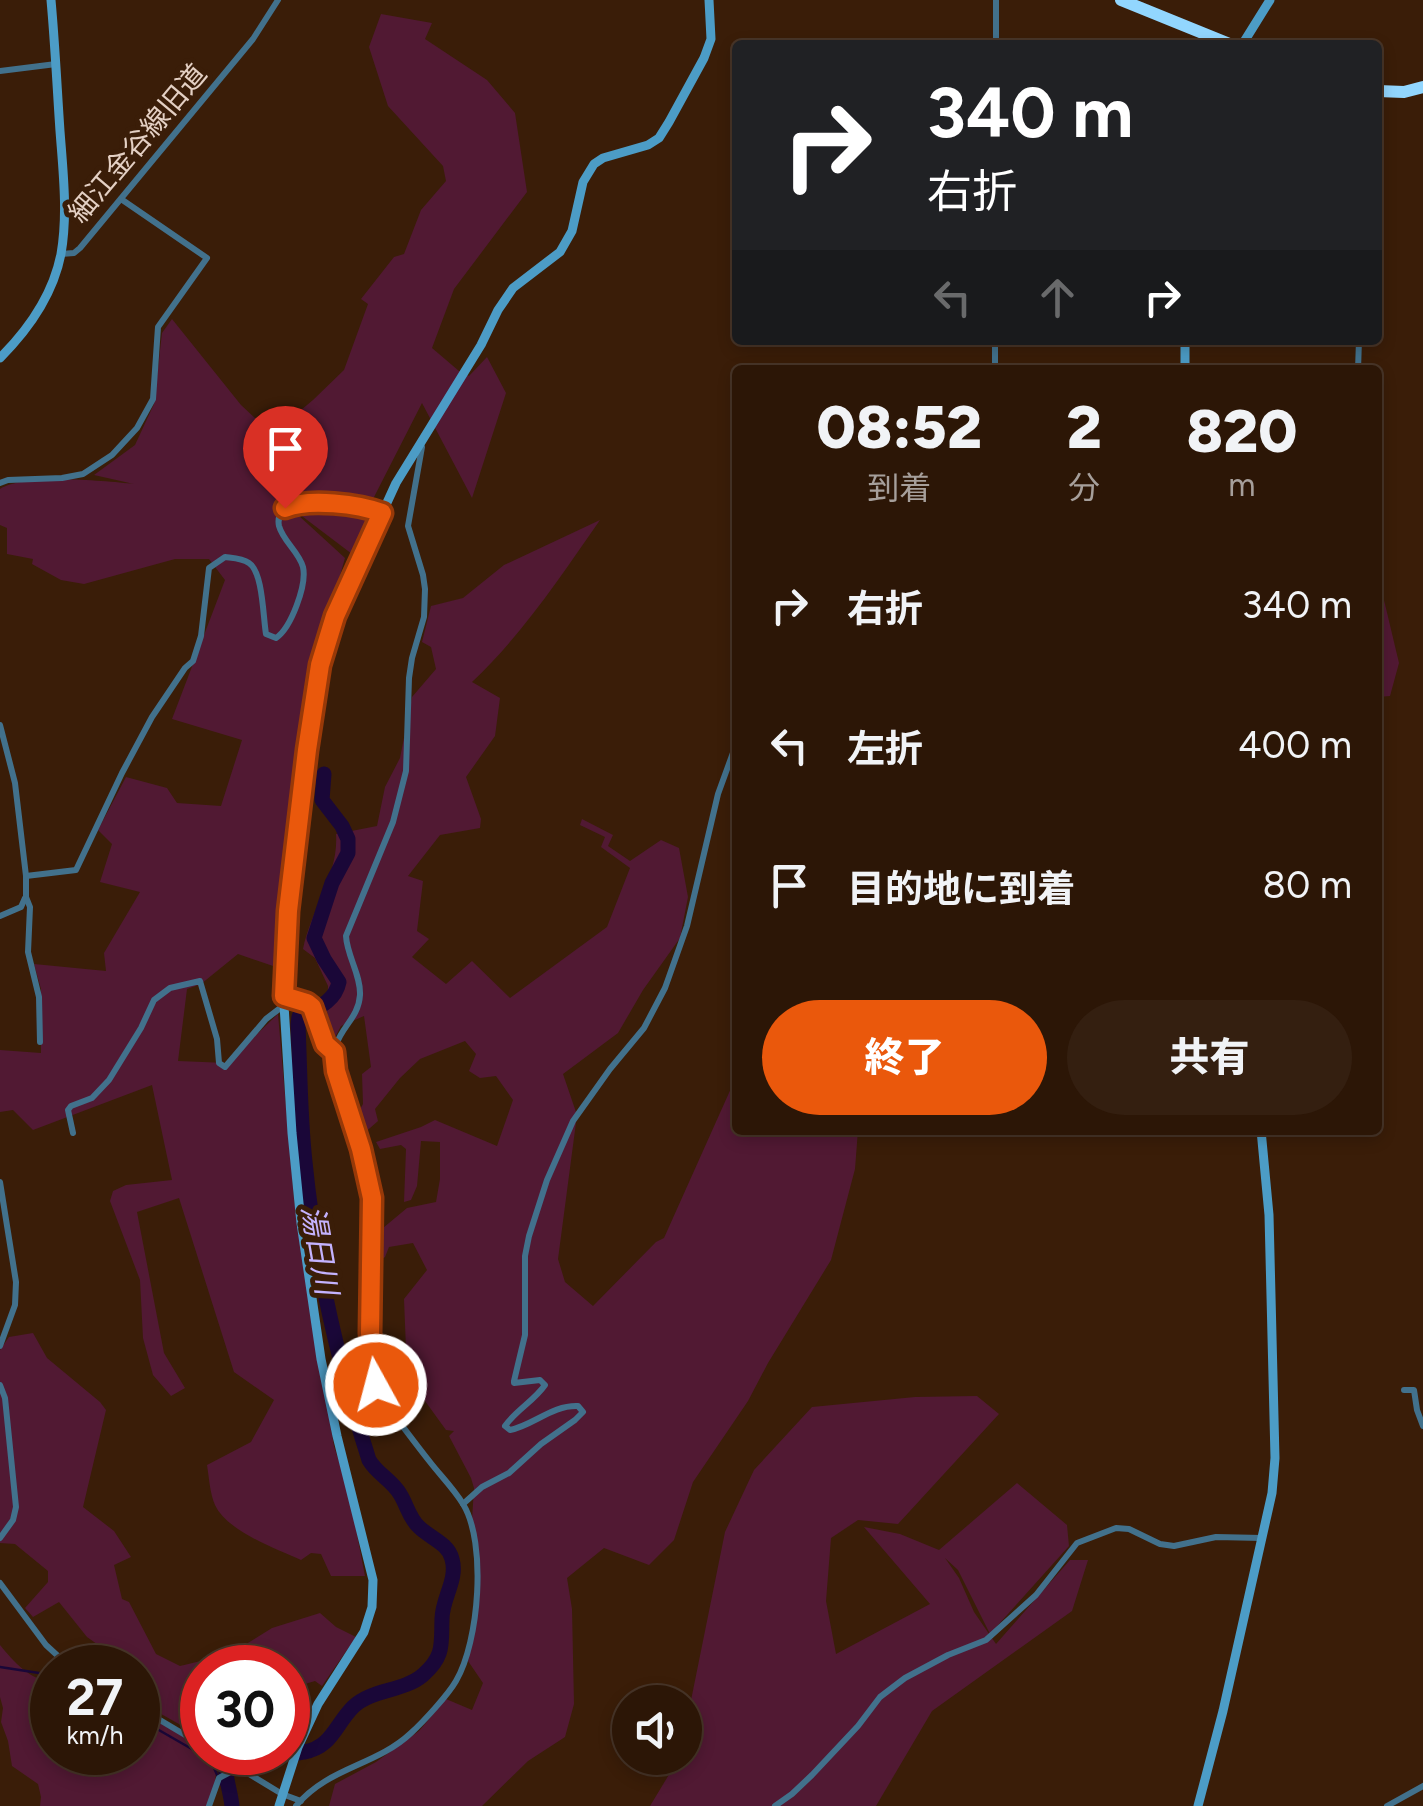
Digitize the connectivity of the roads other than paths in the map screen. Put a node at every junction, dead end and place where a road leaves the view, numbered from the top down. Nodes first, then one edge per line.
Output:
1 (51, 0) edge
2 (278, 0) edge
3 (709, 0) edge
4 (996, 0) edge
5 (1121, 0) edge
6 (1270, 0) edge
7 (996, 40) edge
8 (1220, 40) edge
9 (1245, 40) edge
10 (56, 64) junction
11 (0, 71) edge
12 (1423, 87) edge
13 (1382, 92) edge
14 (121, 199) junction
15 (60, 254) junction
16 (0, 358) edge
17 (422, 440) junction
18 (0, 482) edge
19 (382, 513) junction
20 (0, 724) edge
21 (732, 756) edge
22 (26, 876) junction
23 (26, 897) junction
24 (0, 916) edge
25 (284, 1001) junction
26 (40, 1042) dead end
27 (334, 1052) junction
28 (73, 1133) dead end
29 (1261, 1135) edge
30 (0, 1182) edge
31 (0, 1346) edge
32 (0, 1386) edge
33 (1404, 1390) dead end
34 (1423, 1426) edge
35 (462, 1504) junction
36 (0, 1538) edge
37 (1262, 1538) junction
38 (0, 1583) edge
39 (46, 1645) edge
40 (224, 1775) edge
41 (249, 1775) edge
42 (1423, 1786) edge
43 (282, 1794) junction
44 (298, 1803) edge
45 (209, 1806) edge
46 (279, 1806) edge
47 (775, 1806) edge
48 (1198, 1806) edge
49 (1387, 1806) edge

1 - 10 street
2 - 14 street, 細江金谷線旧道
3 - 17 street
4 - 7 street
5 - 8 highway
6 - 9 street
10 - 11 street
10 - 15 street
12 - 13 highway
14 - 15 street, 細江金谷線旧道
14 - 18 street
15 - 16 street, 細江金谷線旧道
17 - 19 street
17 - 27 street
19 - 22 street
19 - 25 street
20 - 22 street
21 - 35 street
22 - 23 street
23 - 24 street
23 - 26 street
25 - 27 street
25 - 28 street
25 - 43 street
27 - 35 street
29 - 37 street
30 - 31 street
32 - 36 street
33 - 34 street
35 - 44 street
37 - 47 street
37 - 48 street
38 - 39 street
40 - 45 street
41 - 43 street
42 - 49 street
43 - 44 street
43 - 46 street

